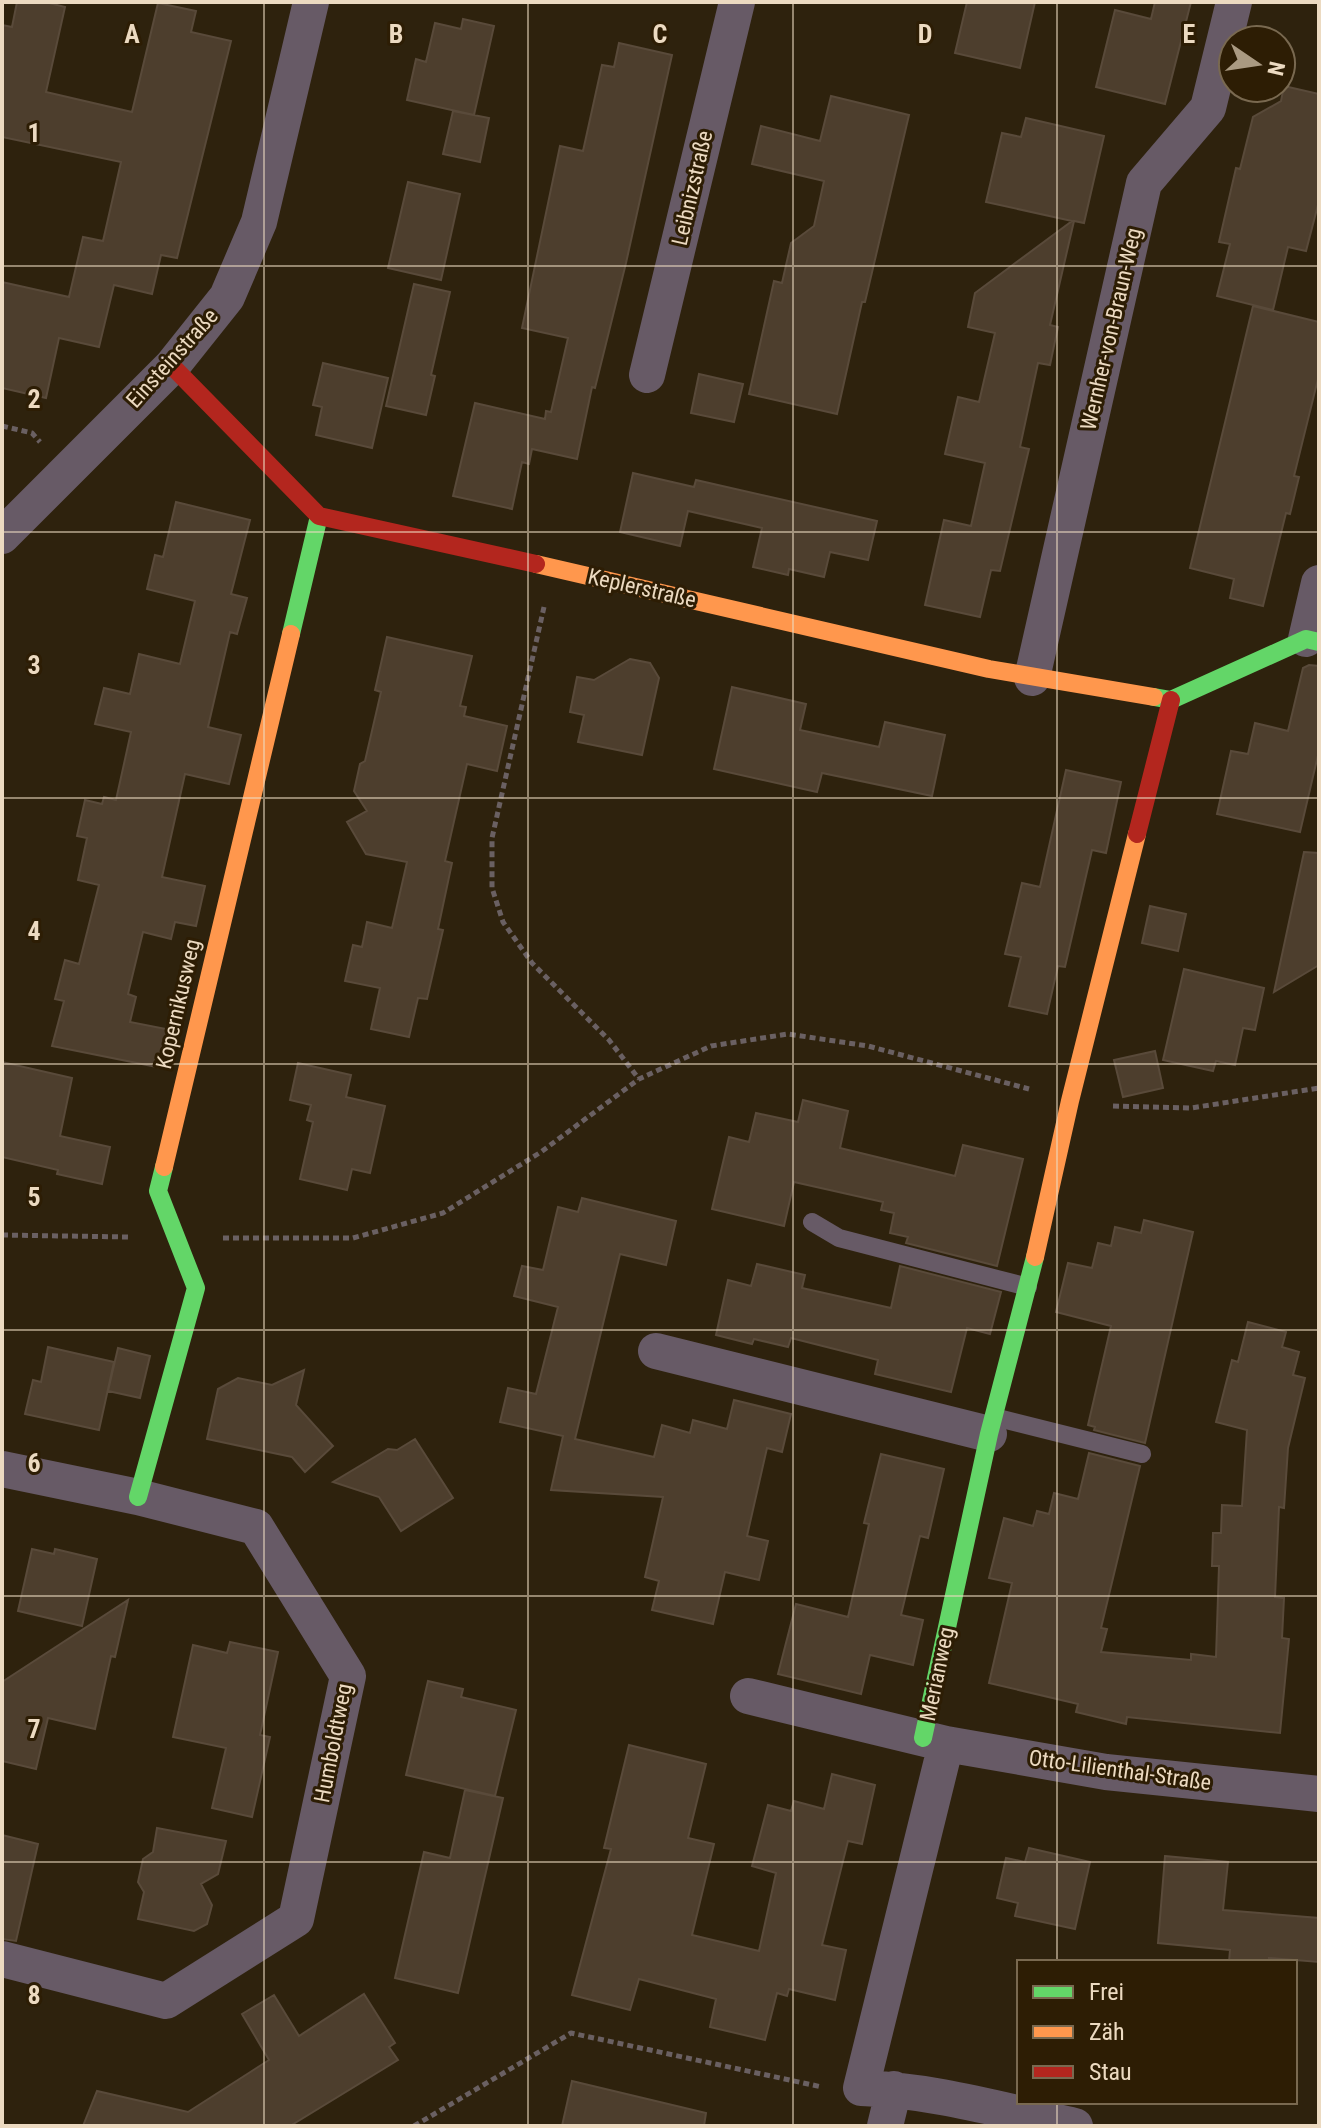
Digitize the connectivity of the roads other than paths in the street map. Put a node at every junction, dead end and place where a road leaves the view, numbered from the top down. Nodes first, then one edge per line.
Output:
1 (311, 2) edge
2 (737, 2) edge
3 (1234, 2) edge
4 (172, 366) junction
5 (647, 375) dead end
6 (319, 516) junction
7 (2, 536) edge
8 (1319, 583) edge
9 (1312, 641) edge
10 (1032, 678) junction
11 (1171, 700) junction
12 (812, 1222) dead end
13 (1028, 1287) junction
14 (656, 1351) dead end
15 (991, 1425) junction
16 (1142, 1454) dead end
17 (2, 1469) edge
18 (138, 1497) junction
19 (748, 1696) dead end
20 (934, 1741) junction
21 (1319, 1794) edge
22 (2, 1959) edge
23 (878, 2089) junction
24 (885, 2126) edge
25 (1075, 2126) edge

1 - 4 street, Einsteinstraße
2 - 5 street, Leibnizstraße
3 - 10 street, Wernher-von-Braun-Weg
4 - 6 street
4 - 7 street, Einsteinstraße
6 - 10 street, Keplerstraße
6 - 18 street, Kopernikusweg
8 - 9 street
9 - 11 street
10 - 11 street, Keplerstraße
11 - 13 street, Merianweg
12 - 13 lane
13 - 15 street, Merianweg
14 - 15 street
15 - 16 lane
15 - 20 street, Merianweg
17 - 18 street, Humboldtweg
18 - 22 street, Humboldtweg
19 - 20 street, Merianweg
20 - 21 street, Otto-Lilienthal-Straße
20 - 23 street, Merianweg
23 - 24 street, Merianweg
23 - 25 street

